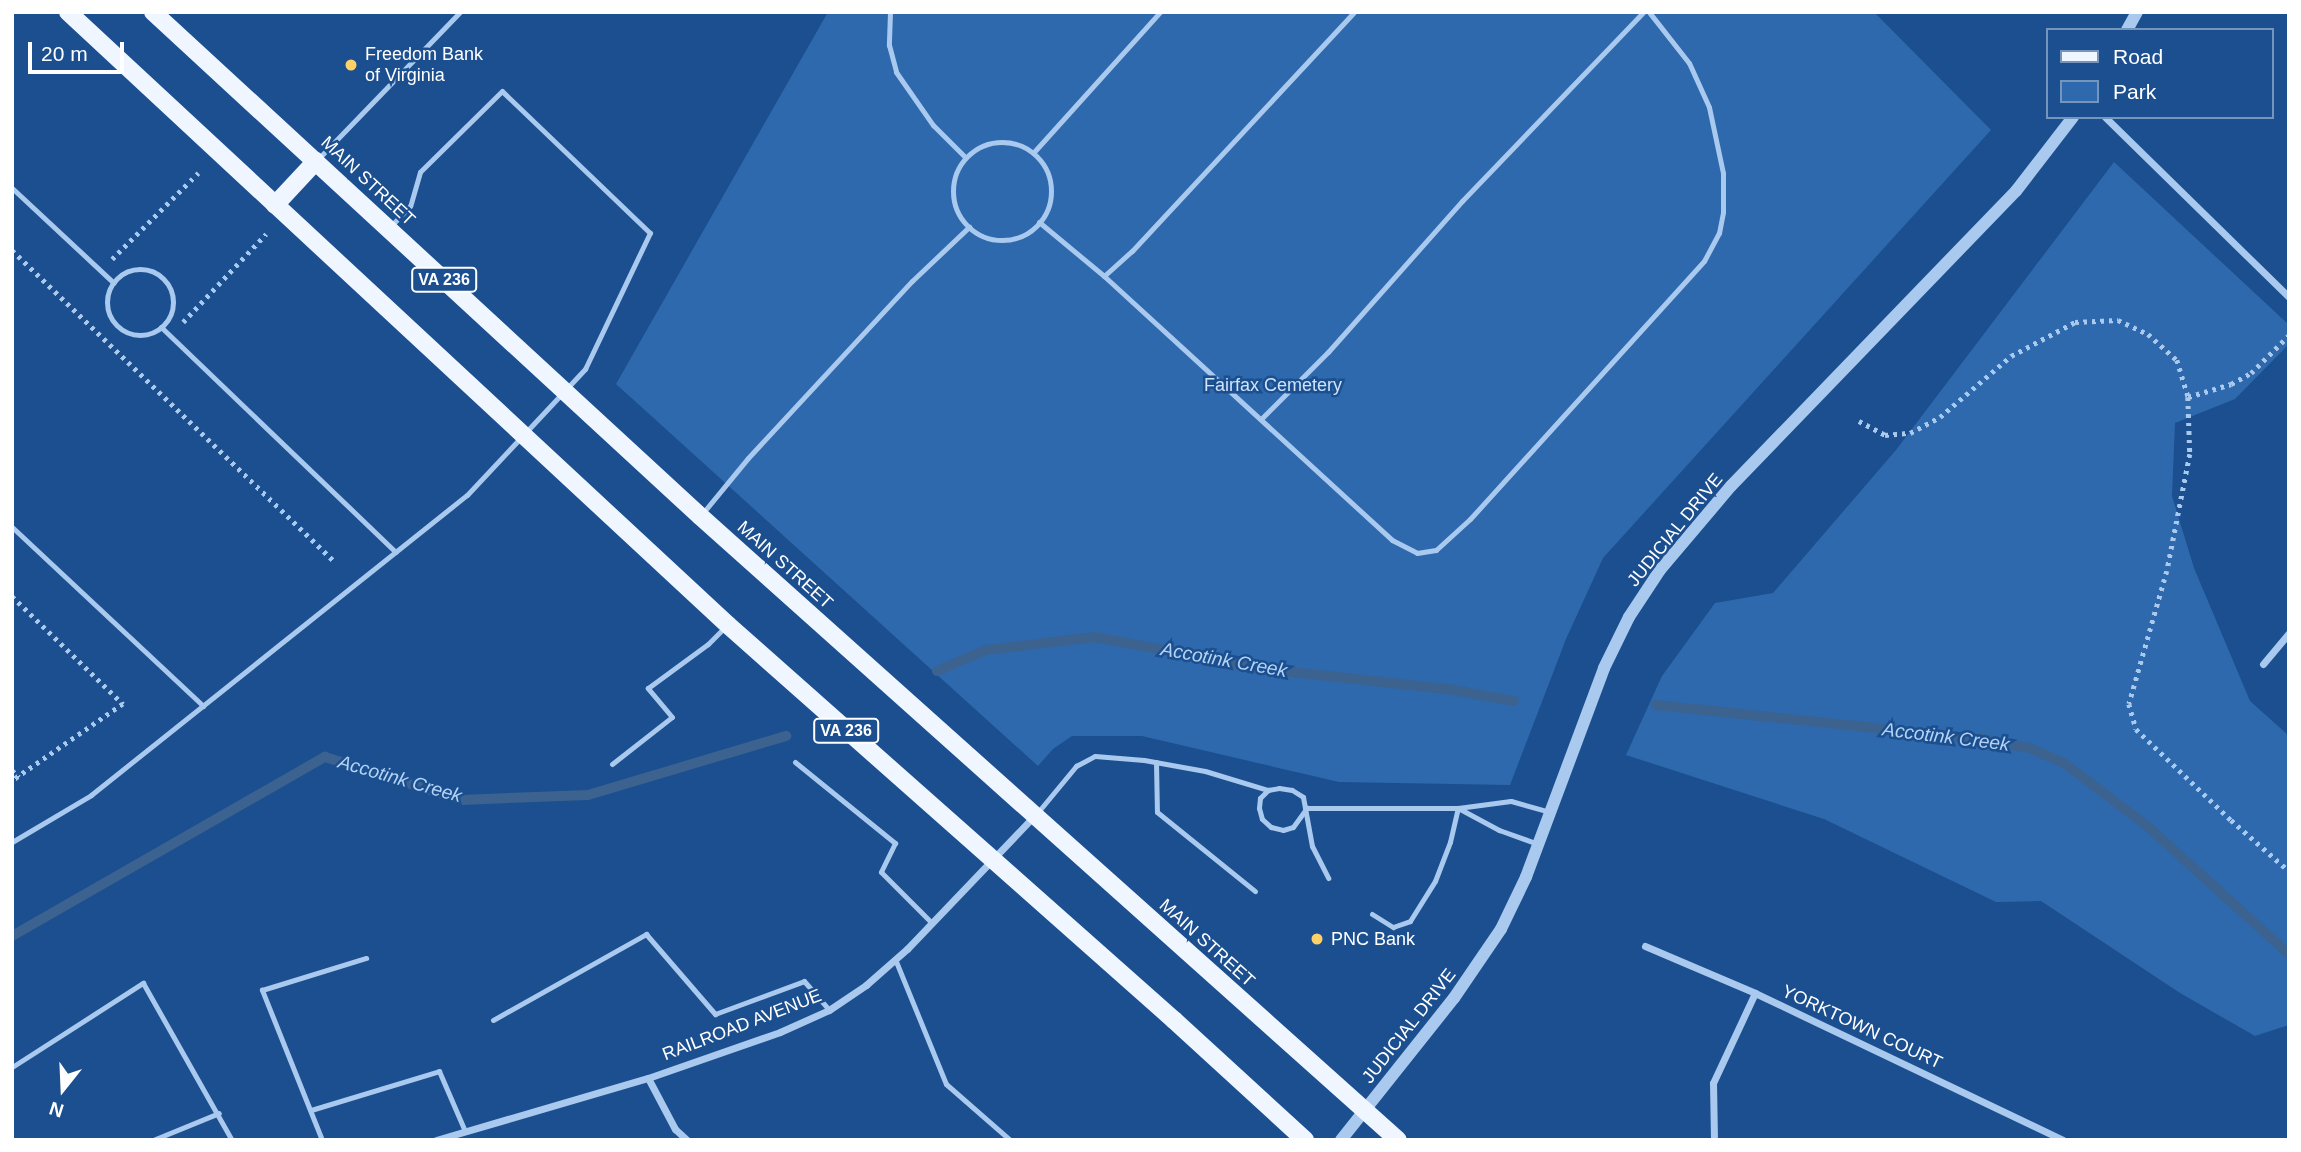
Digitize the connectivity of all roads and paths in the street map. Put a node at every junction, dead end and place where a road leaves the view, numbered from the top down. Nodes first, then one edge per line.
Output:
1 (68, 12) edge
2 (460, 12) edge
3 (891, 12) edge
4 (1160, 12) edge
5 (1353, 12) edge
6 (1643, 12) edge
7 (1649, 12) edge
8 (2137, 12) edge
9 (158, 14) edge
10 (2128, 28) edge
11 (2071, 119) edge
12 (2107, 119) edge
13 (1032, 153) junction
14 (965, 157) junction
15 (316, 161) junction
16 (198, 173) dead end
17 (12, 188) edge
18 (275, 205) junction
19 (1039, 222) junction
20 (969, 227) junction
21 (389, 229) junction
22 (266, 234) dead end
23 (12, 250) edge
24 (100, 270) junction
25 (1104, 276) junction
26 (114, 283) junction
27 (2289, 297) edge
28 (161, 327) junction
29 (171, 335) junction
30 (2289, 335) edge
31 (565, 392) junction
32 (2188, 397) junction
33 (1261, 419) junction
34 (1859, 421) dead end
35 (524, 436) junction
36 (700, 516) junction
37 (12, 527) edge
38 (396, 552) junction
39 (335, 562) dead end
40 (12, 596) edge
41 (727, 625) junction
42 (2289, 633) edge
43 (2263, 664) dead end
44 (203, 706) junction
45 (795, 762) dead end
46 (1156, 762) junction
47 (612, 764) dead end
48 (12, 770) edge
49 (19, 777) junction
50 (12, 781) edge
51 (1268, 790) junction
52 (1307, 808) junction
53 (1458, 808) junction
54 (1550, 812) junction
55 (1033, 817) junction
56 (12, 842) edge
57 (1538, 844) junction
58 (992, 860) junction
59 (2289, 871) edge
60 (1328, 878) dead end
61 (1255, 891) dead end
62 (1372, 914) dead end
63 (932, 923) junction
64 (1645, 946) dead end
65 (366, 958) dead end
66 (895, 959) junction
67 (1755, 993) junction
68 (829, 1010) junction
69 (493, 1020) dead end
70 (12, 1067) edge
71 (648, 1078) junction
72 (311, 1110) junction
73 (1365, 1110) junction
74 (219, 1113) junction
75 (465, 1131) junction
76 (153, 1140) edge
77 (232, 1140) edge
78 (323, 1140) edge
79 (436, 1140) edge
80 (687, 1140) edge
81 (1010, 1140) edge
82 (1305, 1140) edge
83 (1341, 1140) edge
84 (1398, 1140) edge
85 (1714, 1140) edge
86 (2063, 1140) edge

1 - 18 main road, VA 236
2 - 15 lane
3 - 14 lane
4 - 13 lane
5 - 25 lane
6 - 33 lane
7 - 33 lane
8 - 10 street
9 - 15 main road, MAIN STREET / VA 236
11 - 54 street, JUDICIAL DRIVE
12 - 27 street
13 - 14 lane
13 - 19 lane
14 - 20 lane
15 - 18 main road
15 - 21 main road, MAIN STREET / VA 236
16 - 24 path
17 - 24 lane
18 - 35 main road, VA 236
19 - 20 lane
19 - 25 lane
20 - 36 lane
21 - 31 main road, MAIN STREET / VA 236
21 - 31 lane
22 - 29 path
23 - 39 path
24 - 26 lane
25 - 33 lane
26 - 28 lane
26 - 28 lane
28 - 29 lane
29 - 38 lane
30 - 32 path
31 - 35 lane
31 - 36 main road, MAIN STREET / VA 236
32 - 34 path
32 - 59 path
35 - 38 lane
35 - 41 main road, VA 236
36 - 55 main road, MAIN STREET / VA 236
37 - 44 lane
38 - 44 lane
40 - 49 path
41 - 47 lane
41 - 58 main road, VA 236
42 - 43 street
44 - 56 lane
45 - 63 lane
46 - 51 lane
46 - 55 lane
46 - 61 lane
48 - 49 path
49 - 50 path
51 - 52 lane
51 - 52 lane
52 - 53 lane
52 - 60 lane
53 - 54 lane
53 - 57 lane
53 - 62 lane
54 - 57 street, JUDICIAL DRIVE
55 - 58 street, RAILROAD AVENUE
55 - 73 main road, MAIN STREET / VA 236
57 - 73 street, JUDICIAL DRIVE
58 - 63 street, RAILROAD AVENUE
58 - 82 main road, VA 236
63 - 66 street, RAILROAD AVENUE
64 - 67 street, YORKTOWN COURT
65 - 72 lane
66 - 68 street, RAILROAD AVENUE
66 - 81 lane
67 - 85 street
67 - 86 street, YORKTOWN COURT
68 - 69 lane
68 - 71 street, RAILROAD AVENUE
70 - 74 lane
71 - 75 street, RAILROAD AVENUE
71 - 80 street
72 - 75 lane
72 - 78 lane
73 - 83 street, JUDICIAL DRIVE
73 - 84 main road, MAIN STREET / VA 236
74 - 76 lane
74 - 77 lane
75 - 79 street, RAILROAD AVENUE

